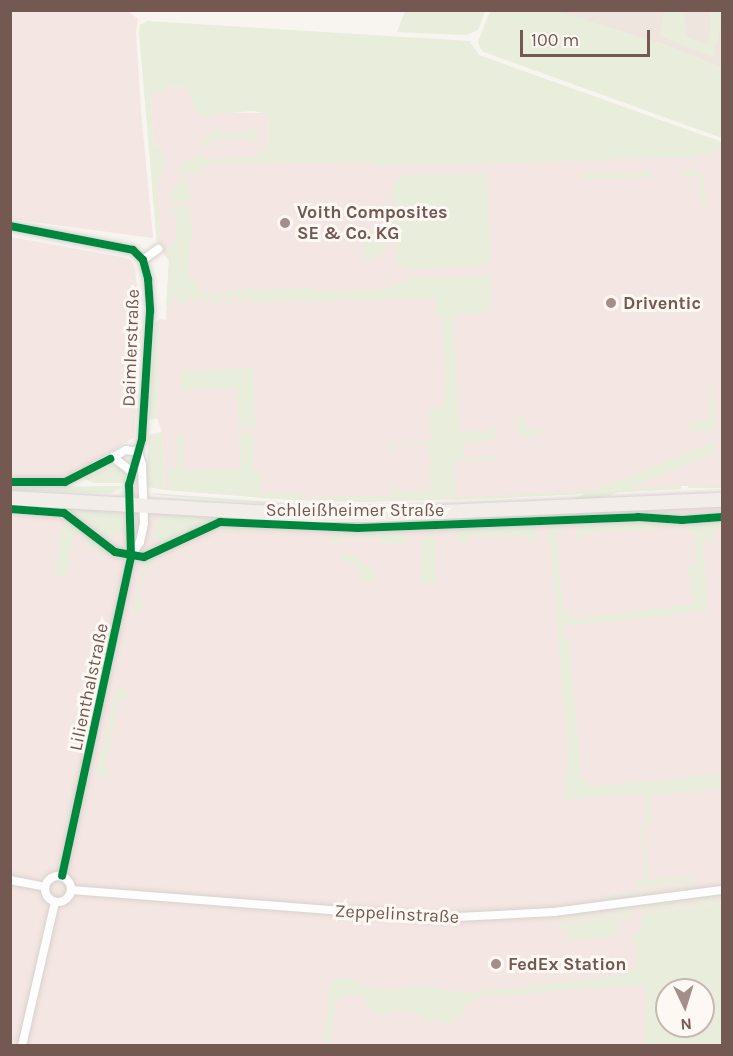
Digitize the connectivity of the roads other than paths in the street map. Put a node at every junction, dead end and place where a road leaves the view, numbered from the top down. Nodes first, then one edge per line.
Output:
1 (10, 226) edge
2 (158, 249) dead end
3 (143, 260) junction
4 (138, 452) junction
5 (112, 458) junction
6 (131, 471) junction
7 (10, 482) edge
8 (10, 498) edge
9 (723, 500) edge
10 (130, 502) junction
11 (144, 504) junction
12 (10, 509) edge
13 (723, 517) edge
14 (132, 556) junction
15 (62, 876) junction
16 (10, 880) edge
17 (45, 886) junction
18 (71, 890) junction
19 (723, 890) edge
20 (55, 902) junction
21 (22, 1046) edge

1 - 3 street
2 - 3 street
3 - 4 street, Daimlerstraße
4 - 5 street
4 - 6 street, Daimlerstraße
4 - 11 street, Daimlerstraße
5 - 6 street
5 - 7 street
6 - 10 street, Daimlerstraße
8 - 10 main road, Schleißheimer Straße
9 - 11 main road, Schleißheimer Straße
10 - 11 main road, Schleißheimer Straße
10 - 14 street, Lilienthalstraße
11 - 14 street, Lilienthalstraße
12 - 14 street
13 - 14 street, Schleißheimer Straße
14 - 15 street, Lilienthalstraße
15 - 17 street
15 - 18 street
16 - 17 street
17 - 20 street
18 - 19 street, Zeppelinstraße
18 - 20 street
20 - 21 street

